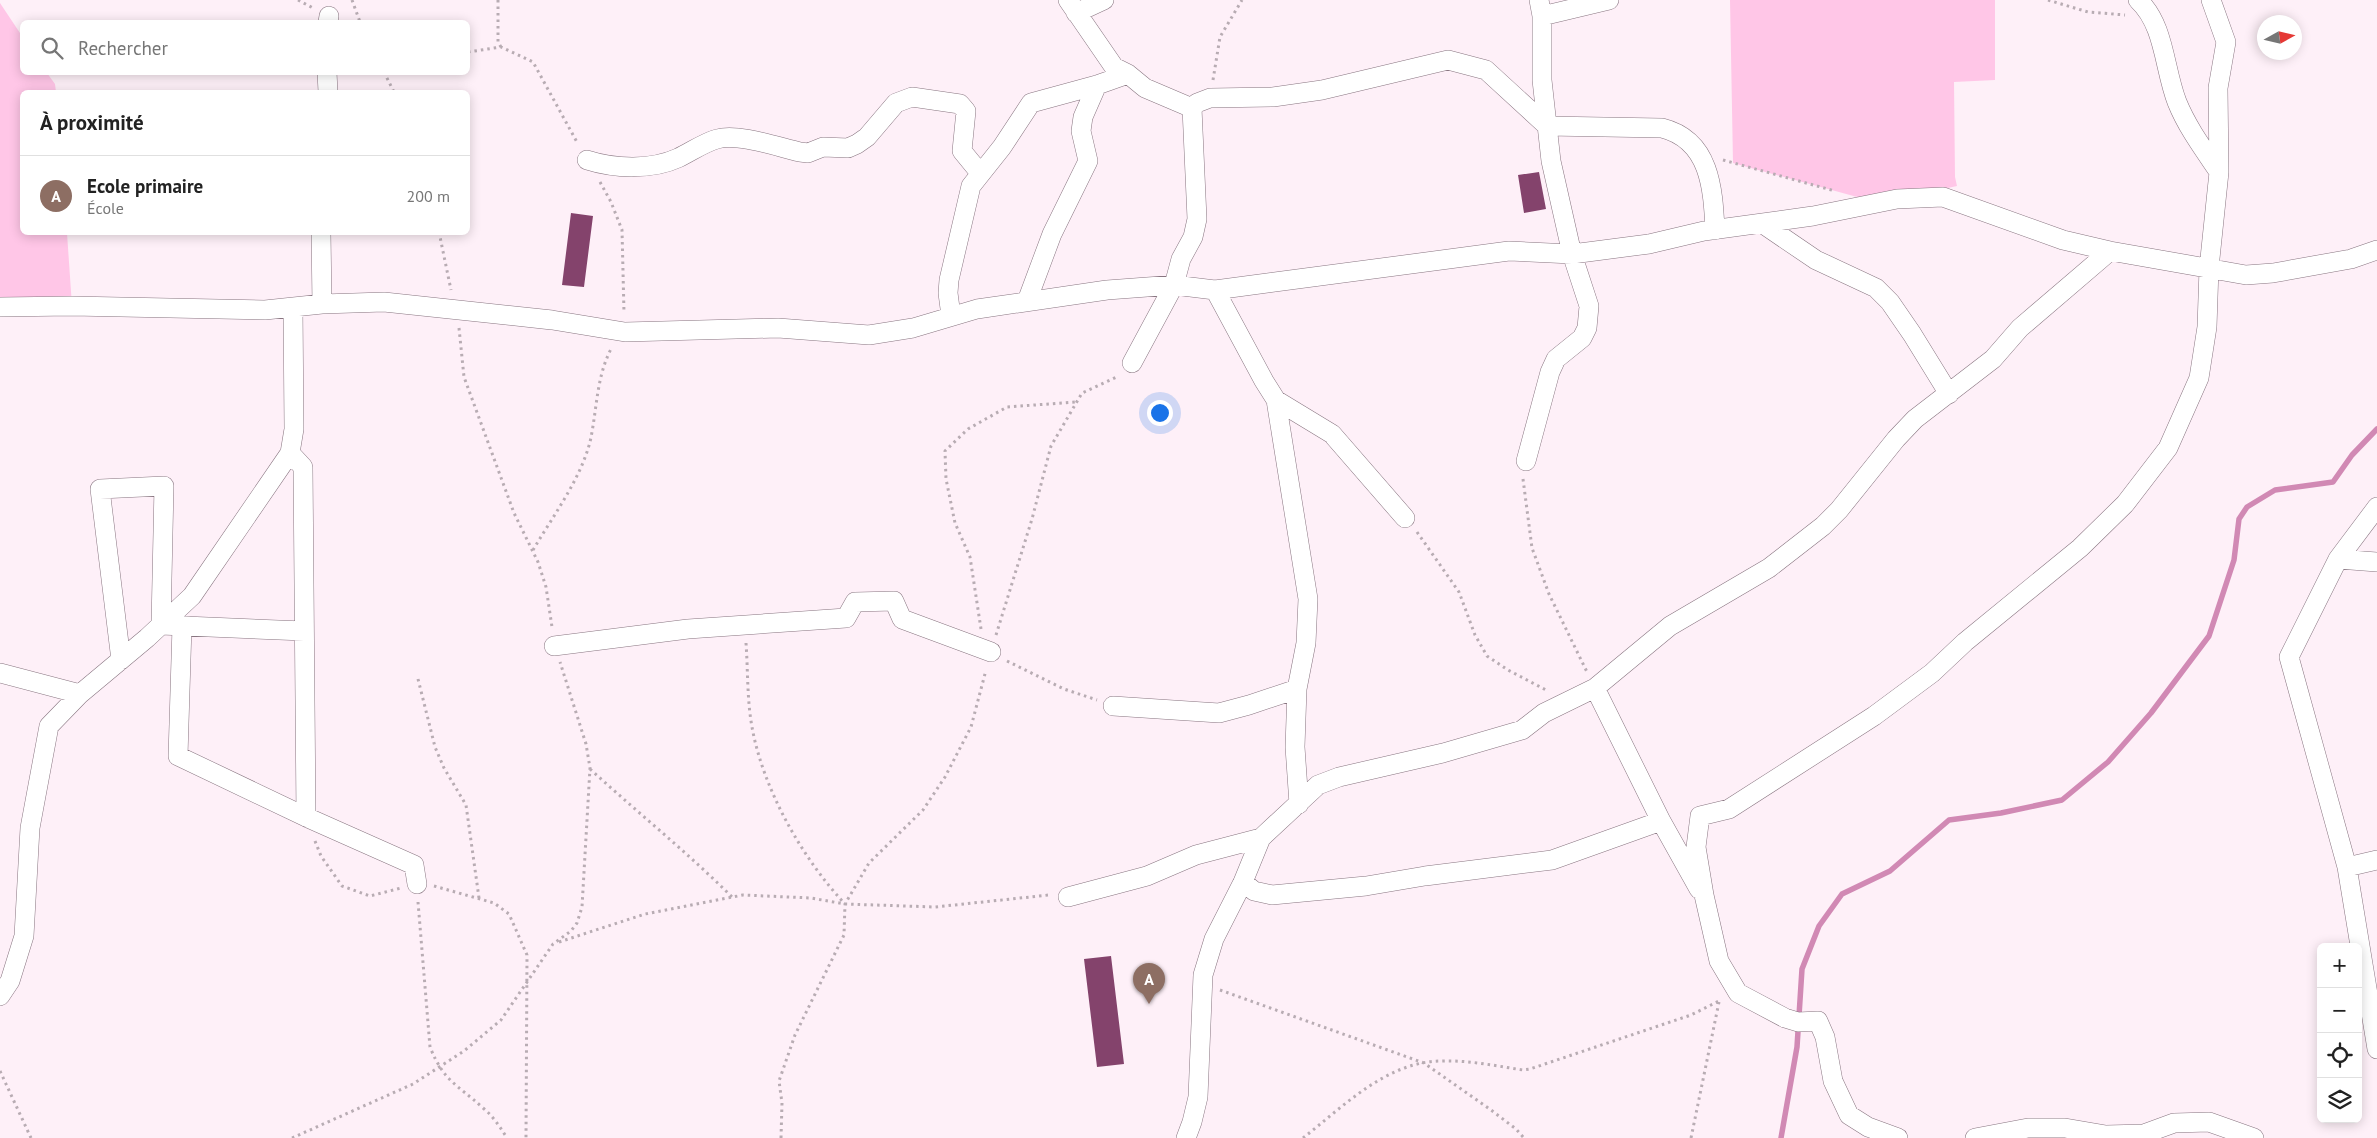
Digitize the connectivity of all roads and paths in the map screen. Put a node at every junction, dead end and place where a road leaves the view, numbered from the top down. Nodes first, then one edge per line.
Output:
1 (352, 0) edge
2 (498, 0) edge
3 (1104, 0) edge
4 (1242, 0) edge
5 (1609, 0) edge
6 (2048, 0) edge
7 (2138, 0) edge
8 (2211, 0) edge
9 (1072, 7) edge
10 (1541, 8) edge
11 (2152, 17) junction
12 (359, 20) edge
13 (501, 47) junction
14 (470, 52) edge
15 (1128, 74) junction
16 (327, 75) edge
17 (386, 75) edge
18 (1097, 85) junction
19 (328, 90) edge
20 (393, 90) edge
21 (1210, 98) junction
22 (1192, 108) junction
23 (1547, 126) junction
24 (1698, 149) junction
25 (587, 160) junction
26 (980, 172) junction
27 (2218, 172) junction
28 (1843, 193) dead end
29 (1763, 224) junction
30 (1715, 230) junction
31 (321, 235) edge
32 (440, 235) edge
33 (2377, 250) edge
34 (2110, 251) junction
35 (1572, 254) junction
36 (2209, 268) junction
37 (1174, 285) junction
38 (1215, 290) junction
39 (1026, 301) junction
40 (322, 304) junction
41 (0, 307) edge
42 (293, 307) junction
43 (457, 311) junction
44 (951, 316) junction
45 (625, 332) junction
46 (1132, 363) joint
47 (1949, 394) junction
48 (1276, 400) junction
49 (1077, 402) junction
50 (290, 454) junction
51 (1526, 461) joint
52 (2377, 507) edge
53 (1405, 518) joint
54 (533, 551) junction
55 (2338, 560) junction
56 (2377, 562) edge
57 (161, 625) junction
58 (744, 625) junction
59 (182, 626) junction
60 (304, 630) junction
61 (554, 646) junction
62 (991, 652) junction
63 (121, 660) junction
64 (0, 673) edge
65 (418, 680) dead end
66 (1595, 688) junction
67 (1297, 689) junction
68 (80, 694) junction
69 (1567, 701) junction
70 (1113, 706) joint
71 (590, 768) junction
72 (1299, 804) junction
73 (306, 817) junction
74 (1661, 821) junction
75 (1261, 838) junction
76 (2377, 860) edge
77 (2347, 867) junction
78 (1243, 882) junction
79 (417, 884) junction
80 (1704, 895) junction
81 (732, 897) junction
82 (479, 898) junction
83 (1068, 898) joint
84 (845, 904) junction
85 (553, 944) junction
86 (1203, 975) junction
87 (527, 983) junction
88 (1719, 993) dead end
89 (0, 996) edge
90 (1719, 1001) junction
91 (2377, 1049) edge
92 (1424, 1063) junction
93 (438, 1068) junction
94 (0, 1070) edge
95 (31, 1138) edge
96 (292, 1138) edge
97 (507, 1138) edge
98 (526, 1138) edge
99 (782, 1138) edge
100 (1186, 1138) edge
101 (1303, 1138) edge
102 (1524, 1138) edge
103 (1691, 1138) edge
104 (1898, 1138) edge
105 (1975, 1138) edge
106 (2254, 1138) edge

1 - 12 path
2 - 13 path
3 - 9 street
4 - 21 path
5 - 10 street
6 - 11 path
7 - 11 street
8 - 27 street
9 - 15 street
10 - 23 street
11 - 27 street
13 - 14 path
13 - 25 path
15 - 18 street
15 - 22 street
16 - 19 street
17 - 20 path
18 - 26 street
18 - 39 street
21 - 22 street
21 - 23 street
22 - 37 street
23 - 24 street
23 - 35 street
24 - 28 path
24 - 30 street
25 - 26 street
25 - 45 path
26 - 44 street
27 - 36 street
29 - 30 street
29 - 34 street
29 - 47 street
30 - 35 street
31 - 40 street
32 - 43 path
33 - 36 street
34 - 36 street
34 - 47 street
35 - 38 street
35 - 51 street
36 - 80 street
37 - 38 street
37 - 39 street
37 - 46 street
38 - 48 street
39 - 44 street
40 - 42 street
40 - 43 street
41 - 42 street
42 - 50 street
43 - 45 street
43 - 54 path
44 - 45 street
45 - 54 path
46 - 49 path
47 - 66 street
48 - 53 street
48 - 67 street
49 - 62 path
49 - 62 path
50 - 57 street
50 - 60 street
51 - 66 path
52 - 55 street
53 - 69 path
54 - 61 path
55 - 56 street
55 - 77 street
57 - 59 street
57 - 63 street
57 - 63 street
58 - 61 street
58 - 62 street
58 - 84 path
59 - 60 street
59 - 73 street
60 - 73 street
61 - 71 path
62 - 70 path
62 - 84 path
63 - 68 street
64 - 68 street
65 - 82 path
66 - 69 street
66 - 74 street
67 - 70 street
67 - 72 street
68 - 89 street
69 - 72 street
71 - 81 path
71 - 85 path
72 - 75 street
73 - 79 street
73 - 79 path
74 - 78 street
74 - 80 street
75 - 78 street
75 - 83 street
76 - 77 street
77 - 91 street
78 - 86 street
79 - 82 path
79 - 93 path
80 - 104 street
81 - 84 path
81 - 85 path
82 - 87 path
83 - 84 path
84 - 99 path
85 - 87 path
86 - 92 path
86 - 100 street
87 - 93 path
87 - 98 path
88 - 90 path
90 - 92 path
90 - 103 path
92 - 101 path
92 - 102 path
93 - 96 path
93 - 97 path
94 - 95 path
105 - 106 street

